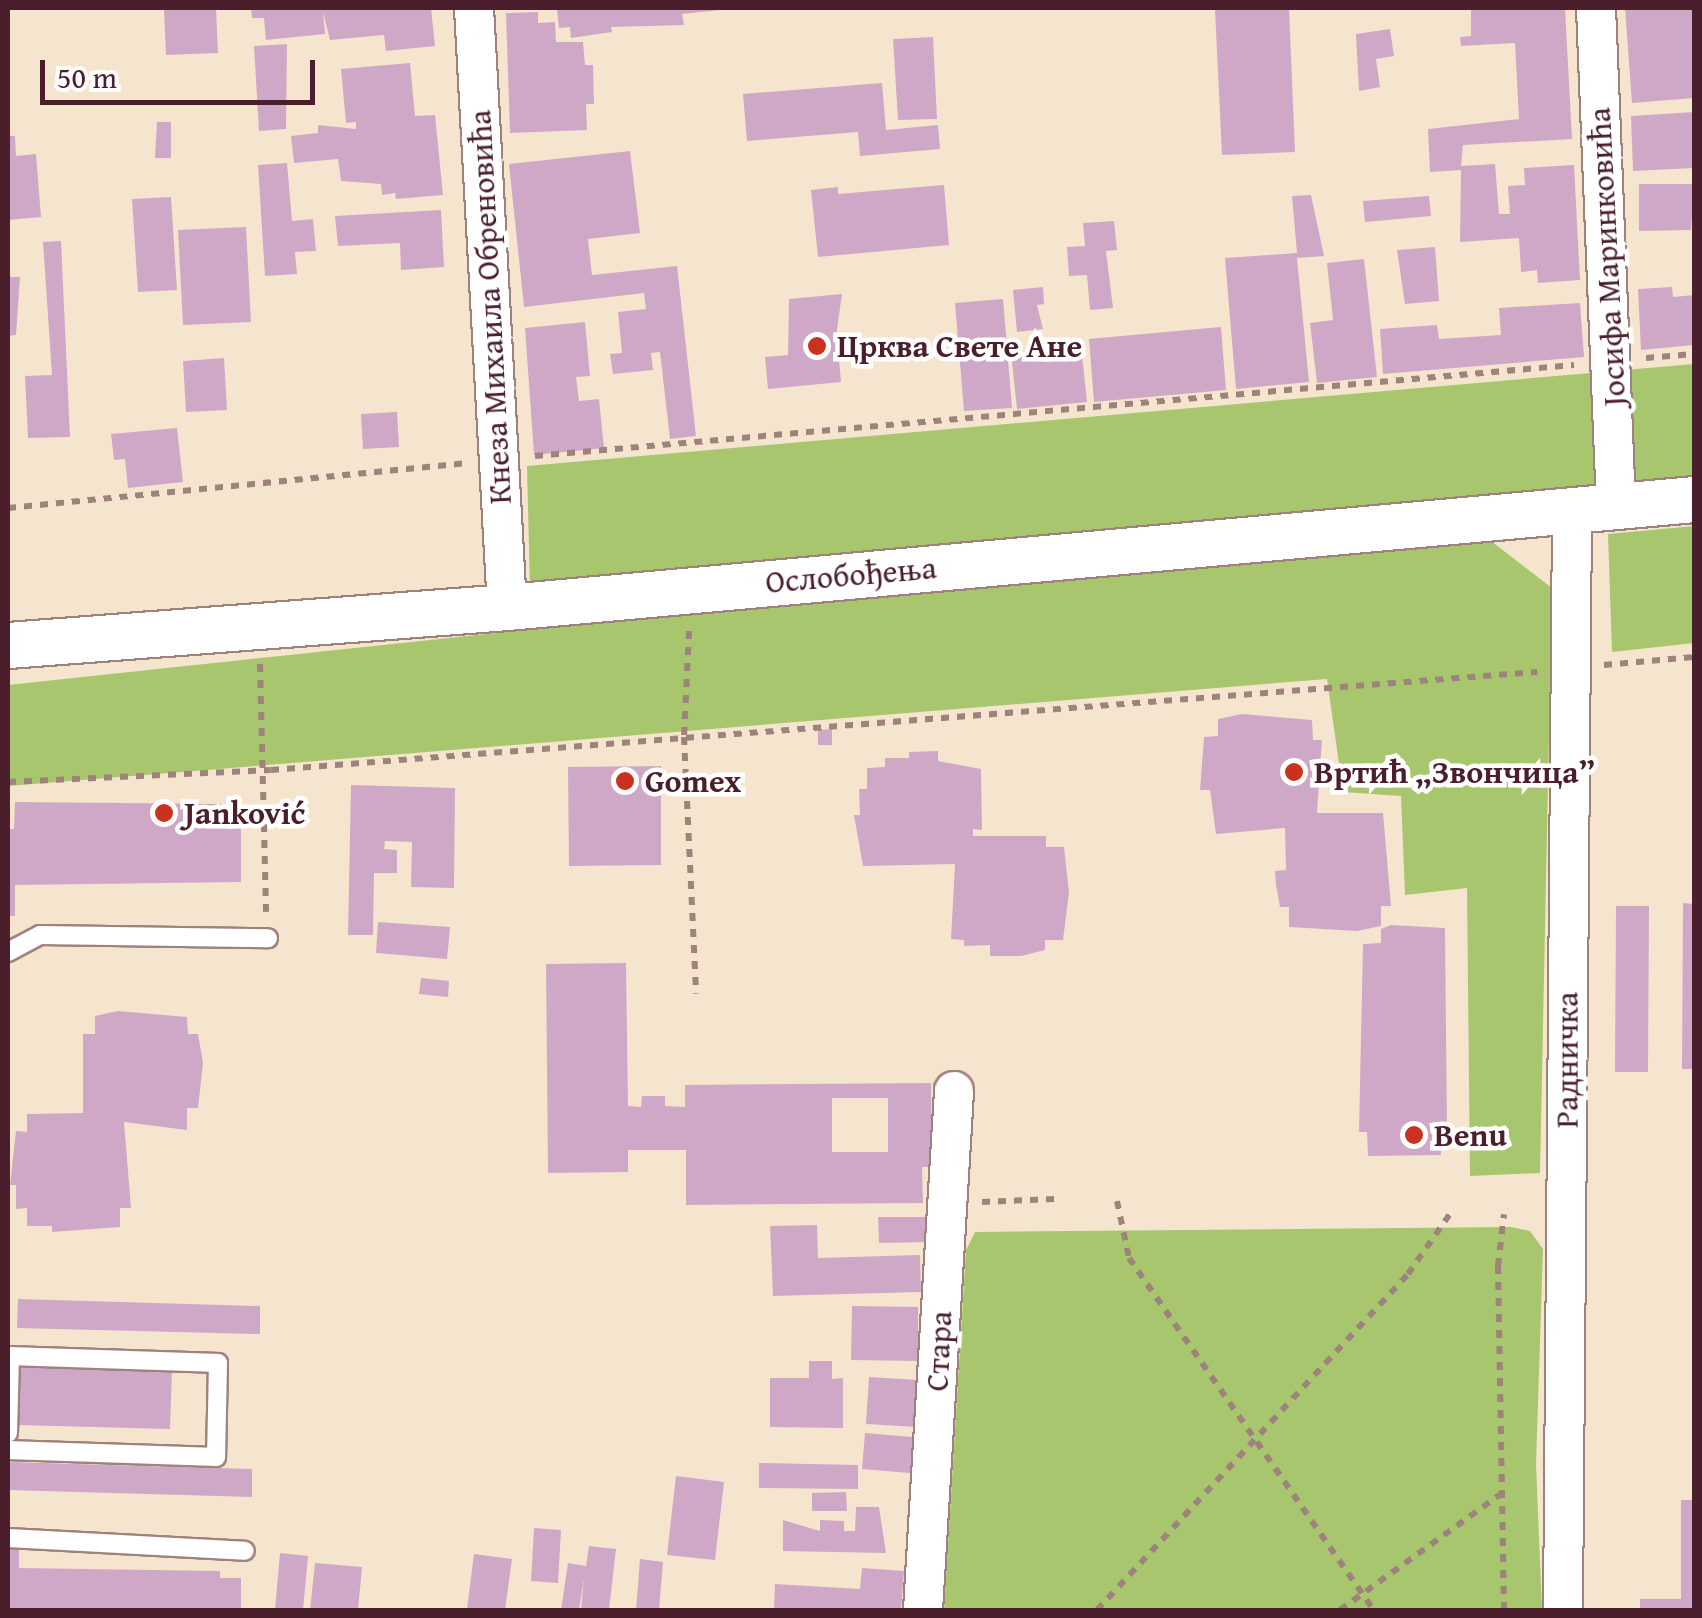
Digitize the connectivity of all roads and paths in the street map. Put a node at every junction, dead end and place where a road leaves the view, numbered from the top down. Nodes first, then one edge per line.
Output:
1 (474, 8) edge
2 (1596, 8) edge
3 (1694, 354) edge
4 (1612, 361) junction
5 (498, 460) junction
6 (1694, 499) edge
7 (1616, 506) junction
8 (8, 508) edge
9 (1572, 510) junction
10 (691, 590) junction
11 (507, 606) junction
12 (260, 625) junction
13 (8, 644) edge
14 (1694, 658) edge
15 (1570, 668) junction
16 (684, 737) junction
17 (259, 770) junction
18 (8, 782) edge
19 (268, 938) joint
20 (8, 952) edge
21 (696, 994) dead end
22 (954, 1091) dead end
23 (1055, 1199) dead end
24 (1117, 1201) dead end
25 (948, 1204) junction
26 (1452, 1212) dead end
27 (1504, 1214) dead end
28 (8, 1384) edge
29 (8, 1433) edge
30 (1252, 1441) junction
31 (8, 1450) edge
32 (1502, 1493) junction
33 (8, 1538) edge
34 (245, 1551) dead end
35 (1363, 1598) junction
36 (923, 1610) edge
37 (1096, 1610) edge
38 (1340, 1610) edge
39 (1374, 1610) edge
40 (1504, 1610) edge
41 (1563, 1610) edge

1 - 5 street, Кнеза Михаила Обреновића
2 - 4 street, Јосифа Маринковића
3 - 4 path
4 - 5 path
4 - 7 street, Јосифа Маринковића
5 - 8 path
5 - 11 street, Кнеза Михаила Обреновића
6 - 7 street, Ослобођења
7 - 9 street, Ослобођења
9 - 10 street, Ослобођења
9 - 15 street, Радничка
10 - 11 street, Ослобођења
10 - 16 path
11 - 12 street, Ослобођења
12 - 13 street, Ослобођења
12 - 17 path
14 - 15 path
15 - 16 path
15 - 41 street, Радничка
16 - 17 path
16 - 21 path
17 - 18 path
17 - 19 path
19 - 20 lane
22 - 25 street, Стара
23 - 25 path
24 - 30 path
25 - 36 street, Стара
26 - 30 path
27 - 32 path
28 - 29 lane
28 - 31 lane
30 - 35 path
30 - 37 path
32 - 35 path
32 - 40 path
33 - 34 lane
35 - 38 path
35 - 39 path

